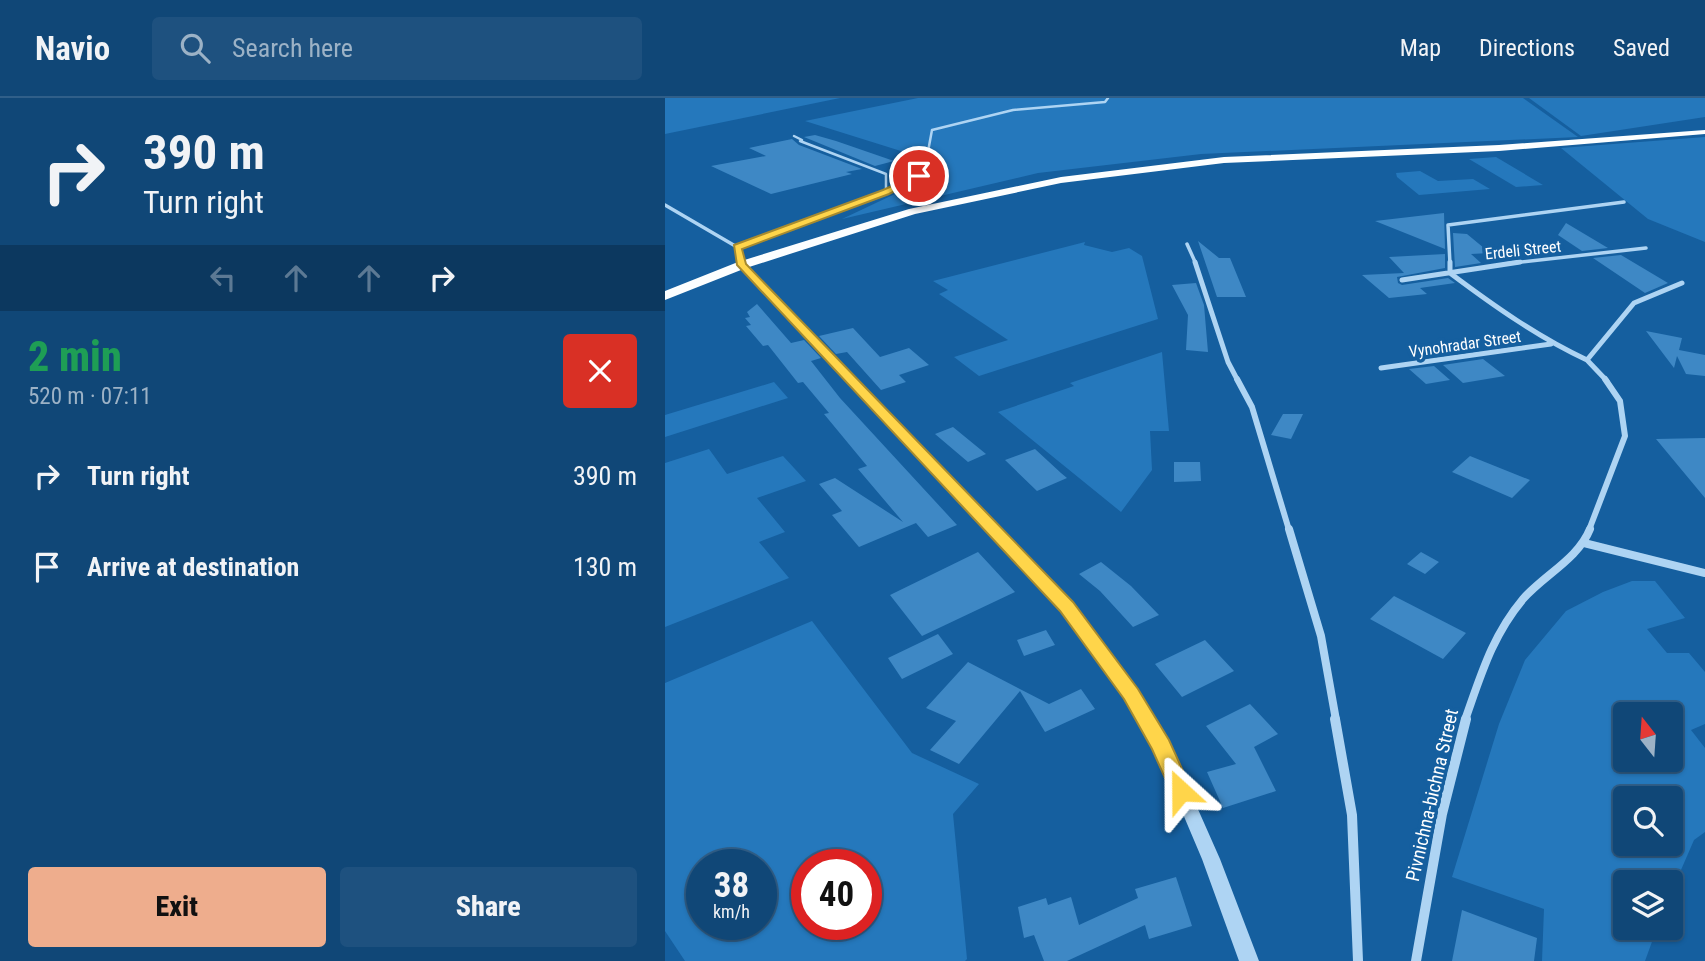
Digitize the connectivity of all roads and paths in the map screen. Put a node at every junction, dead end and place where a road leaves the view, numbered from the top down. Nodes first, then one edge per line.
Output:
1 (1108, 98) edge
2 (1705, 132) edge
3 (794, 136) dead end
4 (886, 192) junction
5 (1624, 202) dead end
6 (665, 205) edge
7 (1187, 244) dead end
8 (737, 247) junction
9 (1646, 248) dead end
10 (742, 265) junction
11 (1450, 273) junction
12 (1402, 280) dead end
13 (1682, 283) dead end
14 (665, 296) edge
15 (1551, 344) junction
16 (1587, 360) junction
17 (1381, 368) dead end
18 (1584, 542) junction
19 (1705, 573) edge
20 (1249, 961) edge
21 (1358, 961) edge
22 (1416, 961) edge

1 - 4 street
2 - 10 highway
3 - 4 lane
4 - 8 street
5 - 11 street
6 - 8 street
7 - 21 street
8 - 10 street
9 - 11 street, Erdeli Street
10 - 14 highway
10 - 20 street
11 - 12 street, Erdeli Street
11 - 15 street
13 - 16 street
15 - 16 street
15 - 17 street, Vynohradar Street
16 - 18 street, Pivnichna-bichna Street
18 - 19 street
18 - 22 street, Pivnichna-bichna Street

